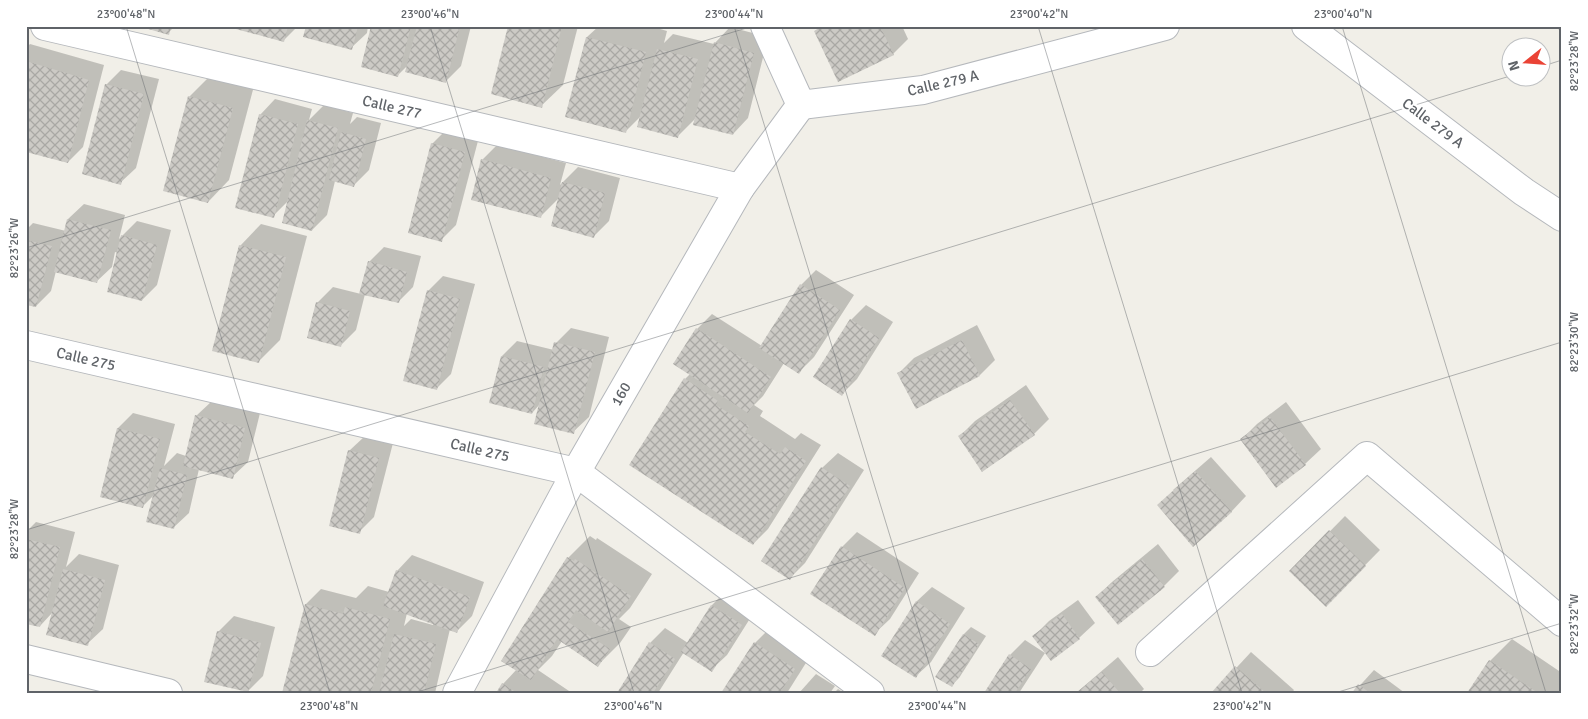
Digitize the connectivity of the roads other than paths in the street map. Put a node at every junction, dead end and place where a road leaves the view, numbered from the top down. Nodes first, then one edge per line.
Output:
1 (45, 26) edge
2 (765, 26) edge
3 (1166, 26) edge
4 (1306, 26) edge
5 (801, 104) junction
6 (740, 188) junction
7 (1562, 217) edge
8 (26, 345) edge
9 (576, 472) junction
10 (1562, 622) edge
11 (1150, 652) dead end
12 (26, 659) edge
13 (168, 693) edge
14 (456, 693) edge
15 (870, 693) edge

1 - 6 street, Calle 277
2 - 5 street
3 - 5 street, Calle 279 A
4 - 7 street, Calle 279 A
5 - 6 street, 160
6 - 9 street, 160
8 - 9 street, Calle 275
9 - 14 street, 160
9 - 15 street, Calle 275
10 - 11 street
12 - 13 street

